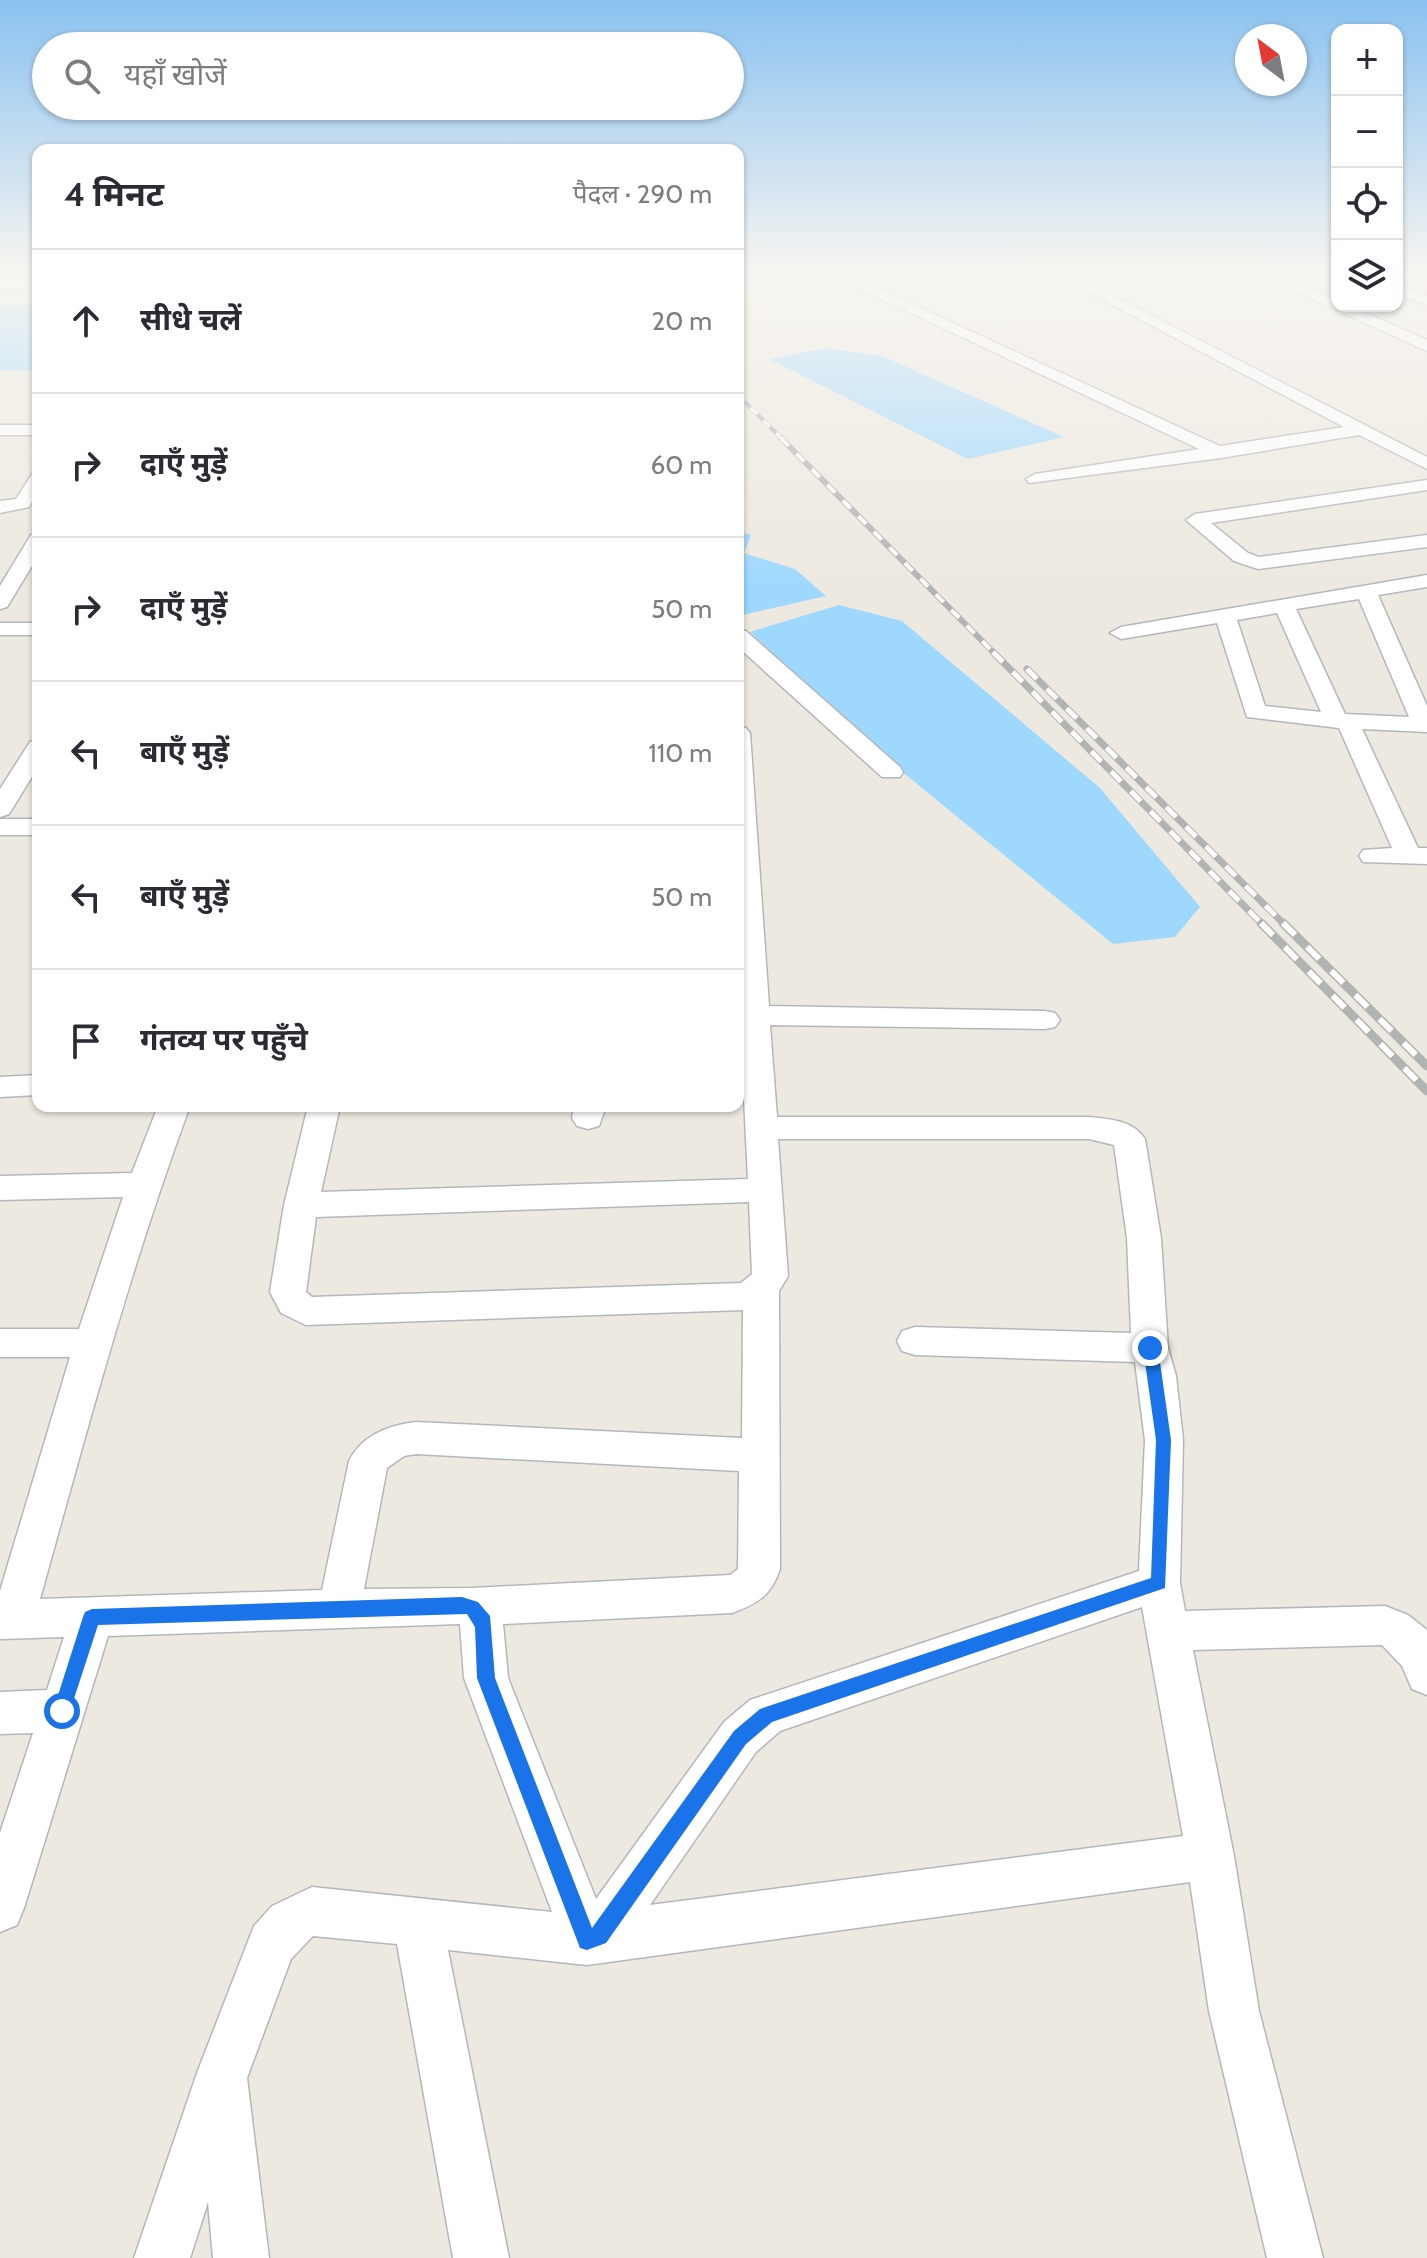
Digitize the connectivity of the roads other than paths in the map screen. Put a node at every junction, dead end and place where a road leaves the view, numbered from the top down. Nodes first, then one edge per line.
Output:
1 (1058, 376) edge
2 (1258, 376) edge
3 (0, 430) edge
4 (32, 430) edge
5 (1361, 430) junction
6 (1221, 453) junction
7 (1424, 460) edge
8 (1035, 479) dead end
9 (1427, 485) edge
10 (32, 487) edge
11 (0, 507) edge
12 (1427, 541) edge
13 (32, 549) edge
14 (1427, 581) edge
15 (1366, 591) junction
16 (0, 603) edge
17 (1284, 605) junction
18 (1225, 615) junction
19 (0, 629) edge
20 (32, 629) edge
21 (1121, 633) dead end
22 (744, 641) edge
23 (1342, 721) junction
24 (1426, 725) edge
25 (32, 759) edge
26 (891, 772) dead end
27 (0, 823) edge
28 (32, 826) edge
29 (1372, 856) dead end
30 (1418, 856) edge
31 (744, 958) edge
32 (754, 1015) junction
33 (1045, 1020) dead end
34 (32, 1085) edge
35 (0, 1087) edge
36 (172, 1112) edge
37 (323, 1112) edge
38 (760, 1128) junction
39 (144, 1185) junction
40 (1, 1190) edge
41 (764, 1190) junction
42 (301, 1205) junction
43 (761, 1289) junction
44 (915, 1341) dead end
45 (0, 1343) edge
46 (93, 1343) junction
47 (1150, 1348) junction
48 (759, 1448) junction
49 (1159, 1583) junction
50 (472, 1607) junction
51 (339, 1609) junction
52 (92, 1617) junction
53 (7, 1619) edge
54 (1168, 1631) junction
55 (1427, 1675) edge
56 (62, 1711) junction
57 (0, 1713) edge
58 (1210, 1856) junction
59 (0, 1908) edge
60 (418, 1925) junction
61 (593, 1938) junction
62 (223, 2073) junction
63 (162, 2258) edge
64 (241, 2258) edge
65 (481, 2258) edge
66 (1295, 2258) edge

1 - 6 street
2 - 5 street
3 - 4 street
5 - 6 street
5 - 7 street
6 - 8 street
9 - 12 street
10 - 11 street
13 - 16 street
14 - 15 street
15 - 17 street
15 - 24 street
17 - 18 street
17 - 23 street
18 - 21 street
18 - 23 street
19 - 20 street
22 - 26 street
23 - 24 street
23 - 30 street
25 - 27 street
27 - 28 street
29 - 30 street
31 - 32 street
32 - 33 street
32 - 38 street
34 - 35 street
36 - 39 street
37 - 42 street
38 - 41 street
38 - 47 street
39 - 40 street
39 - 46 street
41 - 42 street
41 - 43 street
42 - 43 street
43 - 48 street
44 - 47 street
45 - 46 street
46 - 53 street
47 - 49 street
48 - 50 street
48 - 51 street
49 - 54 street
49 - 61 street
50 - 51 street
50 - 61 street
51 - 52 street
52 - 53 street
52 - 56 street
54 - 55 street
54 - 58 street
56 - 57 street
56 - 59 street
58 - 61 street
58 - 66 street
60 - 61 street
60 - 62 street
60 - 65 street
62 - 63 street
62 - 64 street

